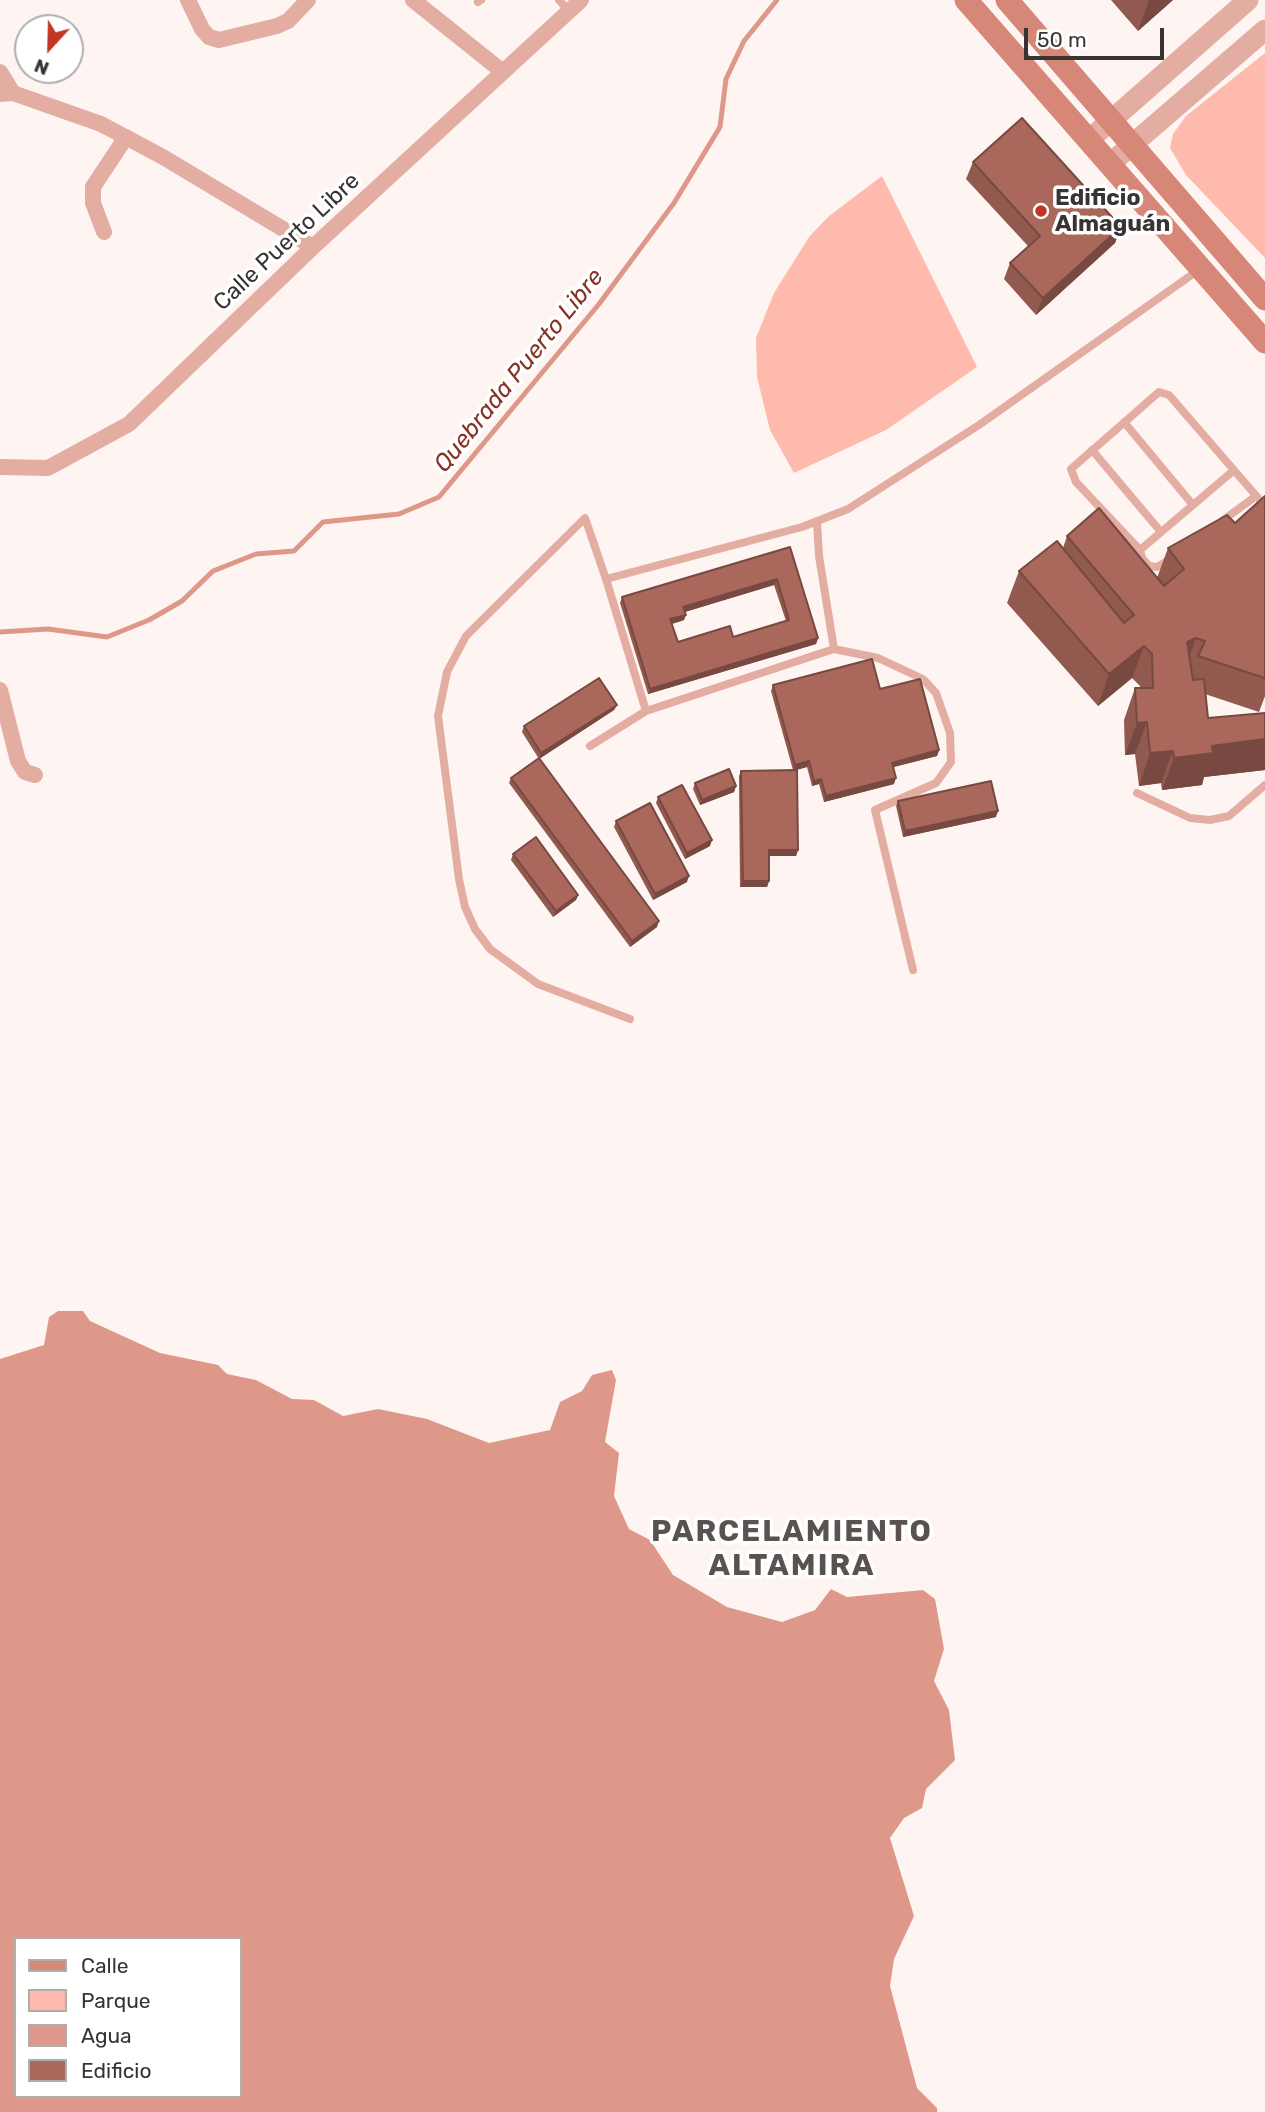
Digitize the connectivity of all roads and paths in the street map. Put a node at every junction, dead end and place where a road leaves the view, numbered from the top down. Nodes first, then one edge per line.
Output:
1 (188, 0) edge
2 (309, 0) edge
3 (413, 0) edge
4 (967, 0) edge
5 (1007, 0) edge
6 (1248, 0) edge
7 (570, 4) edge
8 (1265, 30) edge
9 (0, 72) edge
10 (503, 72) junction
11 (7, 93) edge
12 (1111, 119) junction
13 (126, 137) junction
14 (1090, 139) junction
15 (1133, 143) junction
16 (1111, 163) junction
17 (104, 232) dead end
18 (313, 247) junction
19 (1224, 251) junction
20 (1201, 269) junction
21 (1265, 299) edge
22 (1265, 342) edge
23 (1124, 422) junction
24 (1092, 450) junction
25 (0, 467) edge
26 (1233, 471) junction
27 (1256, 496) junction
28 (1192, 505) junction
29 (1265, 506) edge
30 (817, 521) junction
31 (1215, 526) edge
32 (1161, 532) junction
33 (1140, 550) junction
34 (1174, 556) edge
35 (606, 579) junction
36 (834, 649) junction
37 (0, 690) edge
38 (646, 710) junction
39 (590, 746) dead end
40 (35, 775) dead end
41 (1265, 785) edge
42 (1137, 793) dead end
43 (913, 970) dead end
44 (630, 1019) dead end

1 - 2 street
3 - 10 street
4 - 14 main road
5 - 12 main road
6 - 12 street
7 - 10 street, Calle Puerto Libre
8 - 15 street
9 - 11 street
10 - 18 street, Calle Puerto Libre
11 - 13 street
12 - 14 street
12 - 15 main road
13 - 17 street
13 - 18 street
14 - 16 main road
15 - 16 street
15 - 19 main road
16 - 20 main road
18 - 25 street, Calle Puerto Libre
19 - 20 street
19 - 21 main road
20 - 22 main road
20 - 30 lane
23 - 24 lane
23 - 26 lane
23 - 28 lane
24 - 32 lane
24 - 33 lane
26 - 27 lane
26 - 28 lane
27 - 29 lane
27 - 31 lane
28 - 32 lane
30 - 35 lane
30 - 36 lane
32 - 33 lane
33 - 34 lane
35 - 38 lane
35 - 44 lane
36 - 38 lane
36 - 43 lane
37 - 40 street
38 - 39 lane
41 - 42 lane

